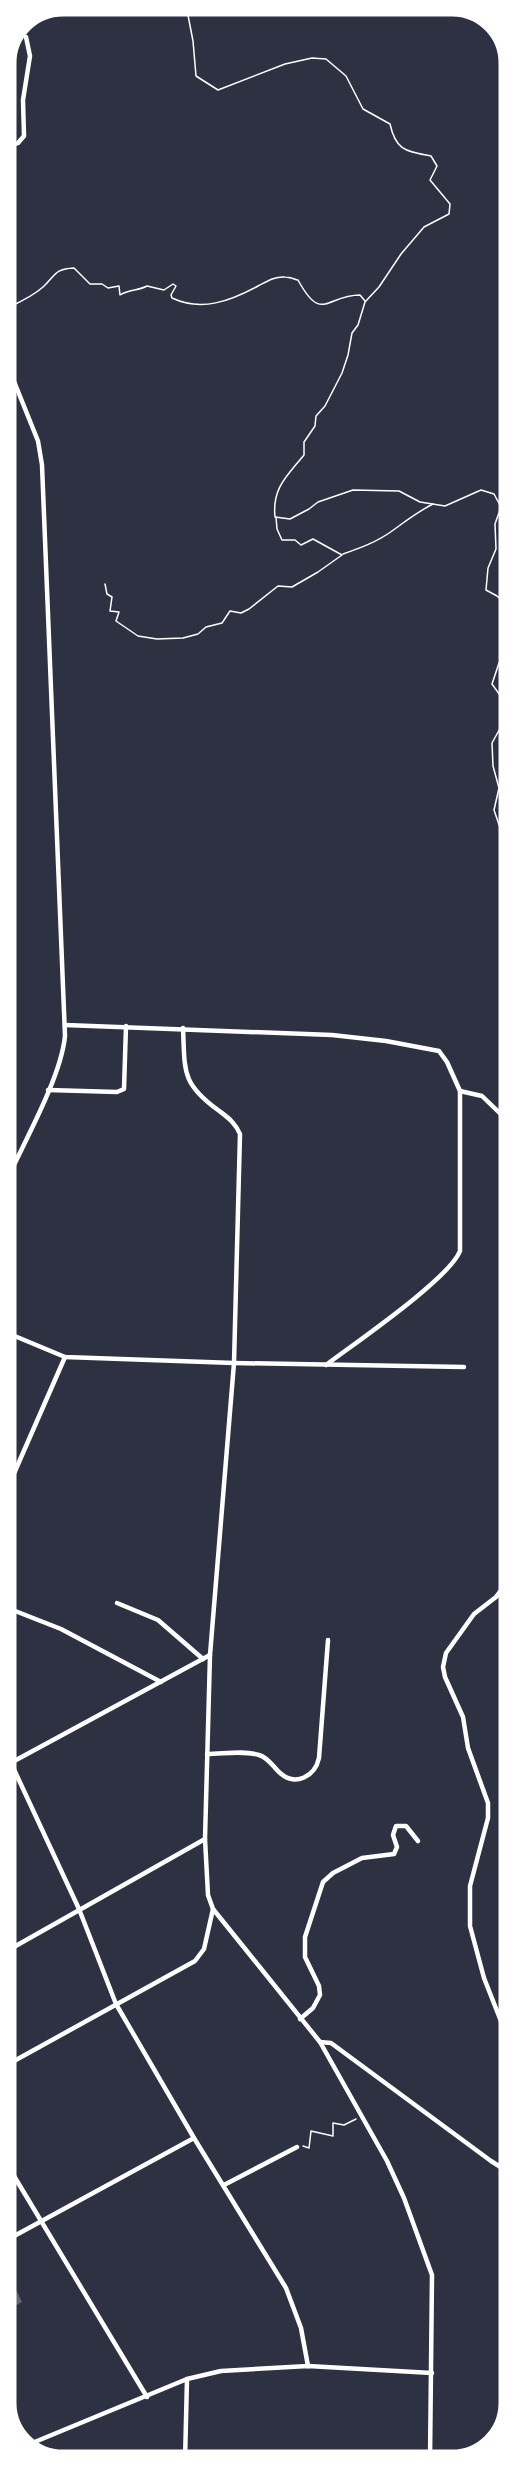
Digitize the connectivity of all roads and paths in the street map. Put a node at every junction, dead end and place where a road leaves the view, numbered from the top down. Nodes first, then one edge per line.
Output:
1 (188, 15) edge
2 (26, 37) dead end
3 (15, 144) edge
4 (365, 302) junction
5 (15, 304) edge
6 (15, 385) edge
7 (434, 504) junction
8 (500, 505) edge
9 (500, 510) edge
10 (275, 517) junction
11 (342, 555) junction
12 (105, 584) dead end
13 (500, 599) edge
14 (500, 662) edge
15 (500, 695) edge
16 (500, 728) edge
17 (500, 828) edge
18 (65, 1025) junction
19 (126, 1026) junction
20 (183, 1028) junction
21 (48, 1090) junction
22 (460, 1091) junction
23 (500, 1113) edge
24 (15, 1162) edge
25 (15, 1336) edge
26 (65, 1357) junction
27 (234, 1364) junction
28 (326, 1365) junction
29 (464, 1367) dead end
30 (15, 1471) edge
31 (500, 1592) edge
32 (117, 1603) dead end
33 (15, 1611) edge
34 (328, 1640) dead end
35 (210, 1655) junction
36 (203, 1659) junction
37 (161, 1682) junction
38 (207, 1754) junction
39 (15, 1761) edge
40 (15, 1772) edge
41 (205, 1839) junction
42 (418, 1841) dead end
43 (79, 1909) junction
44 (213, 1909) junction
45 (15, 1946) edge
46 (116, 2004) junction
47 (300, 2019) junction
48 (500, 2021) edge
49 (320, 2042) junction
50 (15, 2060) edge
51 (361, 2116) junction
52 (194, 2138) junction
53 (297, 2147) joint
54 (500, 2167) edge
55 (15, 2177) edge
56 (224, 2185) junction
57 (42, 2220) junction
58 (15, 2235) edge
59 (308, 2366) junction
60 (432, 2373) junction
61 (187, 2379) junction
62 (147, 2397) junction
63 (36, 2442) edge
64 (185, 2451) edge
65 (430, 2451) edge

1 - 4 path
2 - 3 street
4 - 5 path
4 - 10 path
6 - 18 street
7 - 8 path
7 - 10 path
7 - 11 path
9 - 13 path
10 - 11 path
11 - 12 path
14 - 15 path
16 - 17 path
18 - 19 street
18 - 21 street
19 - 20 street
19 - 21 street
20 - 22 street
20 - 27 street
21 - 24 street
22 - 23 street
22 - 28 street
25 - 26 street
26 - 27 street
26 - 30 street
27 - 28 street
27 - 35 street
28 - 29 street
31 - 48 street
32 - 36 street
33 - 37 street
34 - 38 street
35 - 36 street
35 - 38 street
36 - 37 street
37 - 39 street
38 - 41 street
40 - 43 street
41 - 43 street
41 - 44 street
42 - 47 street
43 - 45 street
43 - 46 street
44 - 46 street
44 - 47 street
46 - 50 street
46 - 52 street
47 - 49 street
49 - 51 street
49 - 54 street
51 - 53 path
51 - 60 street
52 - 56 street
52 - 57 street
53 - 56 street
55 - 57 street
56 - 59 street
57 - 58 street
57 - 62 street
59 - 60 street
59 - 61 street
60 - 65 street
61 - 62 street
61 - 64 street
62 - 63 street

